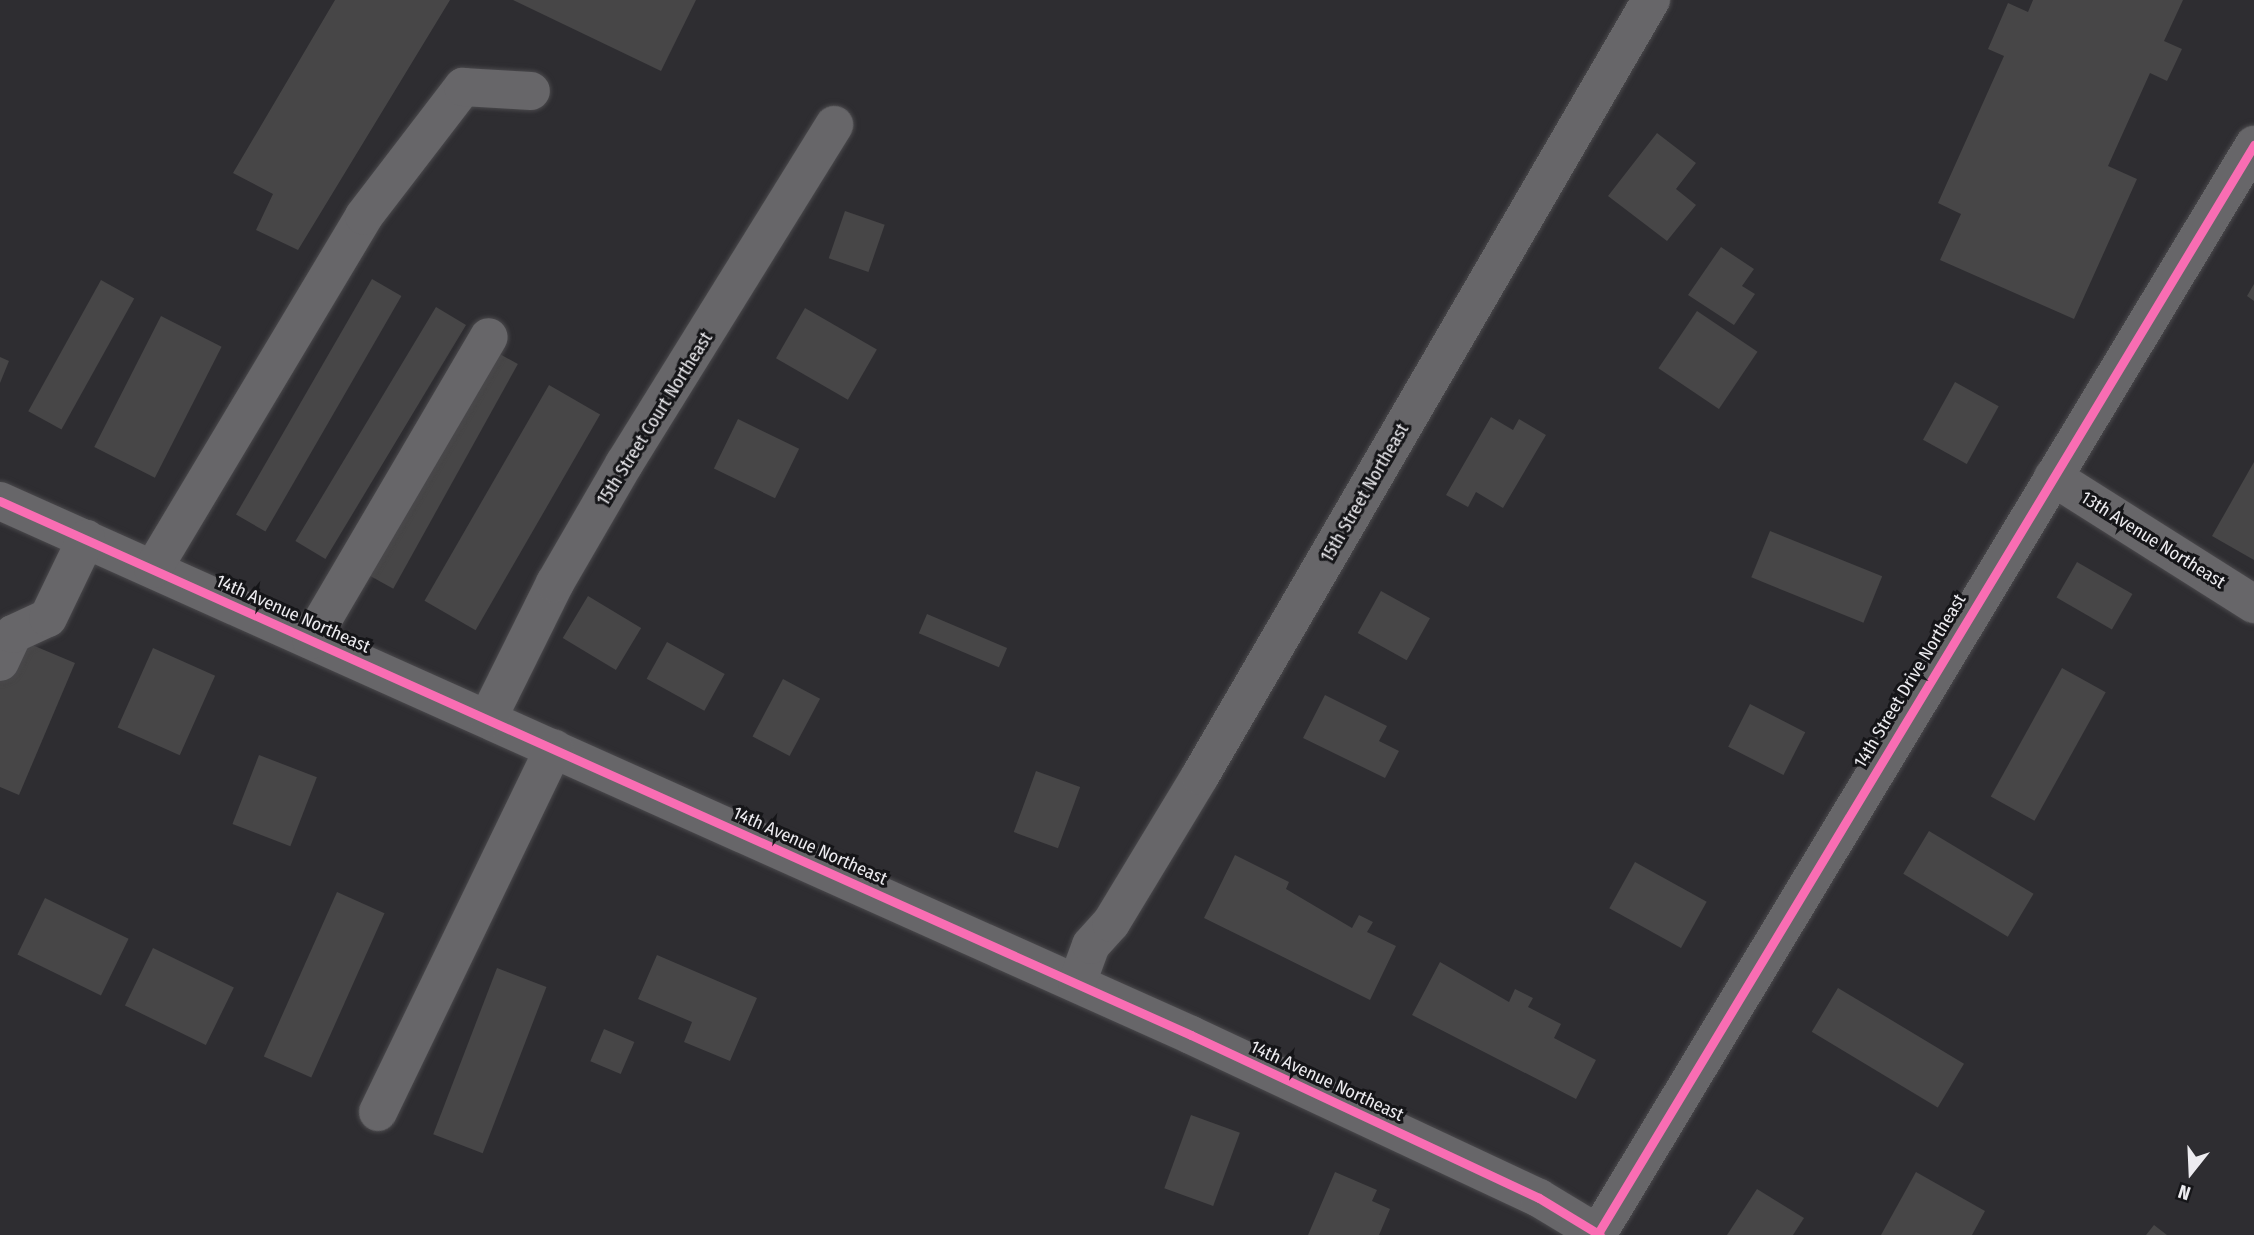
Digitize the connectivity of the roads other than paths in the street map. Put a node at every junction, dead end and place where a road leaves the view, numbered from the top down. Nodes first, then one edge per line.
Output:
1 (1651, 0) edge
2 (531, 91) dead end
3 (834, 125) dead end
4 (2254, 145) edge
5 (489, 337) dead end
6 (2053, 477) junction
7 (0, 500) edge
8 (86, 539) junction
9 (153, 569) junction
10 (2254, 604) edge
11 (311, 640) junction
12 (6, 648) edge
13 (488, 719) junction
14 (554, 748) junction
15 (1077, 983) junction
16 (378, 1112) dead end
17 (1598, 1234) edge

1 - 15 street, 15th Street Northeast
2 - 9 street
3 - 13 street, 15th Street Court Northeast
4 - 6 street, 14th Street Drive Northeast
5 - 11 street
6 - 10 street, 13th Avenue Northeast
6 - 17 street, 14th Street Drive Northeast
7 - 8 street, 14th Avenue Northeast
8 - 9 street, 14th Avenue Northeast
8 - 12 street
9 - 11 street, 14th Avenue Northeast
11 - 13 street, 14th Avenue Northeast
13 - 14 street, 14th Avenue Northeast
14 - 15 street, 14th Avenue Northeast
14 - 16 street
15 - 17 street, 14th Avenue Northeast

